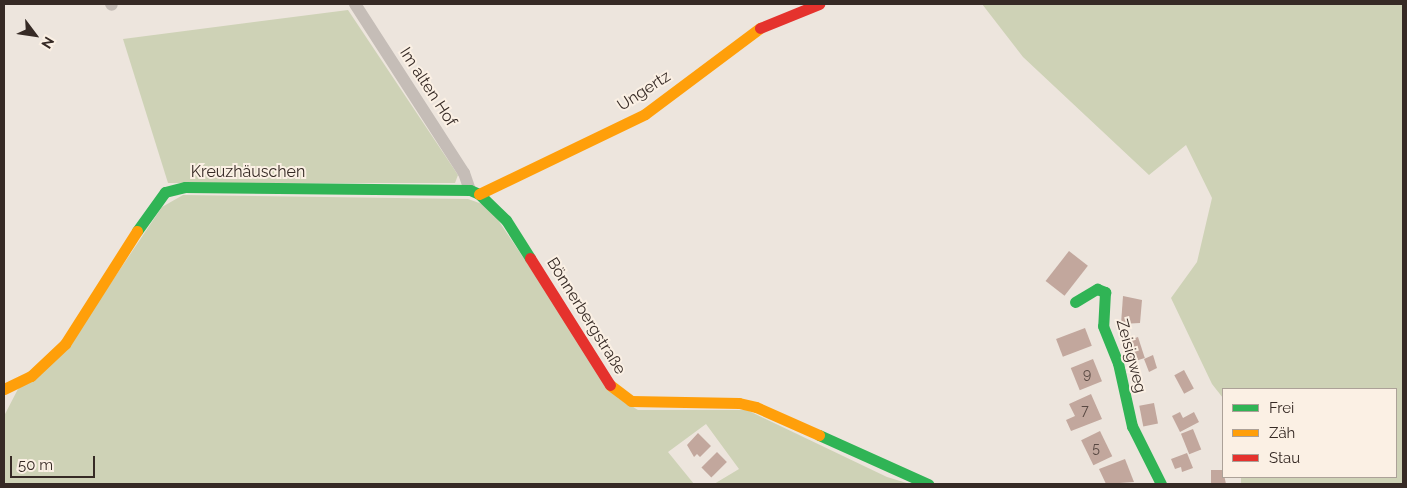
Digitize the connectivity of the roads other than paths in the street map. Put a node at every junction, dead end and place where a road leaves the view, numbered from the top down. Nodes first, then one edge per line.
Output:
1 (355, 4) edge
2 (819, 4) edge
3 (475, 192) junction
4 (1074, 302) dead end
5 (4, 389) edge
6 (928, 484) edge
7 (1161, 484) edge

1 - 3 street, Im alten Hof
2 - 3 street, Ungertz
3 - 5 street, Kreuzhäuschen
3 - 6 street, Bönnerbergstraße
4 - 7 street, Zeisigweg

